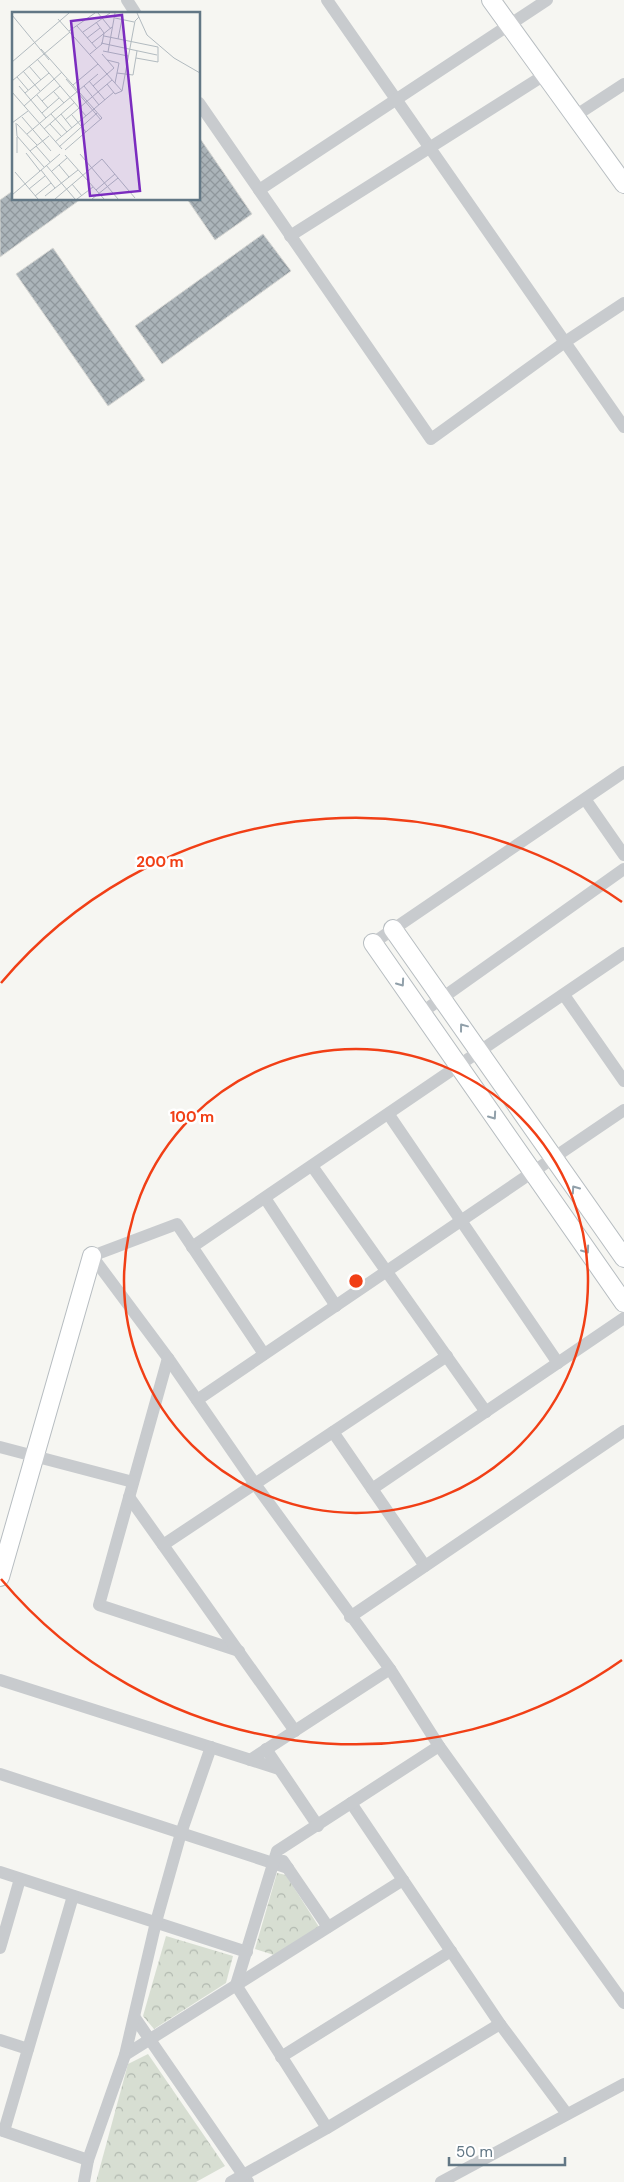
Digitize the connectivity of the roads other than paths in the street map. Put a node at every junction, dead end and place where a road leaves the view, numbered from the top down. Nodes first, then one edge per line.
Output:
1 (127, 0) edge
2 (327, 0) edge
3 (491, 0) edge
4 (546, 0) edge
5 (135, 12) edge
6 (509, 25) junction
7 (546, 74) junction
8 (624, 84) edge
9 (395, 98) junction
10 (200, 105) edge
11 (575, 116) junction
12 (430, 148) junction
13 (624, 184) edge
14 (259, 190) junction
15 (290, 236) junction
16 (624, 303) edge
17 (565, 342) junction
18 (624, 427) edge
19 (624, 772) edge
20 (585, 799) junction
21 (624, 855) edge
22 (624, 870) edge
23 (393, 929) junction
24 (373, 943) joint
25 (624, 953) edge
26 (564, 995) junction
27 (441, 998) junction
28 (421, 1012) junction
29 (481, 1052) junction
30 (459, 1067) junction
31 (624, 1081) edge
32 (624, 1110) edge
33 (389, 1114) junction
34 (554, 1159) junction
35 (312, 1166) junction
36 (532, 1173) junction
37 (264, 1198) junction
38 (462, 1221) junction
39 (192, 1247) junction
40 (92, 1256) junction
41 (624, 1258) edge
42 (386, 1272) junction
43 (624, 1303) edge
44 (336, 1306) junction
45 (624, 1318) edge
46 (264, 1354) junction
47 (447, 1356) junction
48 (168, 1358) junction
49 (558, 1363) junction
50 (197, 1400) junction
51 (486, 1412) junction
52 (624, 1430) edge
53 (333, 1432) junction
54 (0, 1446) edge
55 (34, 1457) junction
56 (133, 1482) junction
57 (255, 1484) junction
58 (372, 1489) junction
59 (129, 1497) junction
60 (164, 1544) junction
61 (425, 1566) junction
62 (0, 1576) edge
63 (350, 1617) junction
64 (239, 1651) junction
65 (390, 1669) junction
66 (0, 1680) edge
67 (294, 1731) junction
68 (439, 1746) junction
69 (211, 1747) junction
70 (266, 1749) junction
71 (250, 1760) junction
72 (279, 1769) junction
73 (0, 1774) edge
74 (351, 1802) junction
75 (318, 1826) junction
76 (181, 1833) junction
77 (275, 1857) junction
78 (0, 1872) edge
79 (20, 1879) junction
80 (403, 1880) junction
81 (74, 1896) junction
82 (156, 1922) junction
83 (328, 1927) junction
84 (0, 1948) edge
85 (451, 1951) junction
86 (247, 1952) junction
87 (236, 1985) junction
88 (624, 2003) edge
89 (135, 2018) junction
90 (500, 2024) junction
91 (0, 2040) edge
92 (150, 2040) junction
93 (28, 2049) junction
94 (125, 2055) junction
95 (281, 2057) junction
96 (624, 2084) edge
97 (567, 2114) junction
98 (327, 2128) junction
99 (2, 2130) edge
100 (88, 2160) junction
101 (246, 2179) edge
102 (84, 2182) edge
103 (231, 2182) edge
104 (441, 2182) edge

1 - 5 street
2 - 9 street
3 - 6 street
4 - 6 street
6 - 7 street
6 - 9 street
7 - 11 street
7 - 12 street
8 - 11 street
9 - 12 street
9 - 14 street
10 - 14 street
11 - 13 street
12 - 15 street
12 - 17 street
14 - 15 street
15 - 17 street
16 - 17 street
17 - 18 street
19 - 20 street
20 - 21 street
20 - 23 street
22 - 27 street
23 - 24 street
23 - 27 street
24 -> 28 street
25 - 26 street
26 - 29 street
26 - 31 street
27 - 28 street
29 -> 27 street
28 - 30 street
29 - 30 street
29 - 34 street
30 - 33 street
30 -> 36 street
32 - 34 street
33 - 35 street
33 - 38 street
34 - 36 street
41 -> 34 street
35 - 37 street
35 - 42 street
36 - 38 street
36 -> 43 street
37 - 39 street
37 - 44 street
38 - 42 street
38 - 49 street
39 - 40 street
39 - 46 street
40 - 48 street
40 - 55 street
42 - 44 street
42 - 47 street
44 - 46 street
45 - 49 street
46 - 50 street
47 - 51 street
47 - 53 street
48 - 50 street
48 - 56 street
49 - 51 street
50 - 57 street
51 - 58 street
52 - 61 street
53 - 57 street
53 - 58 street
54 - 55 street
55 - 56 street
55 - 62 street
56 - 59 street
57 - 60 street
57 - 63 street
58 - 61 street
59 - 60 street
59 - 64 street
60 - 64 street
61 - 63 street
63 - 65 street
64 - 67 street
65 - 67 street
65 - 68 street
66 - 69 street
67 - 70 street
68 - 74 street
68 - 88 street
69 - 71 street
69 - 76 street
70 - 71 street
70 - 72 street
71 - 72 street
72 - 75 street
73 - 76 street
74 - 75 street
74 - 80 street
75 - 77 street
76 - 77 street
76 - 82 street
77 - 83 street
77 - 86 street
78 - 79 street
79 - 81 street
79 - 84 street
80 - 83 street
80 - 85 street
81 - 82 street
81 - 93 street
82 - 86 street
82 - 89 street
83 - 87 street
85 - 90 street
85 - 95 street
86 - 87 street
87 - 92 street
87 - 95 street
89 - 92 street
89 - 94 street
90 - 97 street
90 - 98 street
91 - 93 street
92 - 94 street
92 - 101 street
93 - 99 street
94 - 100 street
95 - 98 street
96 - 97 street
97 - 104 street
98 - 101 street
99 - 100 street
100 - 102 street
101 - 103 street

